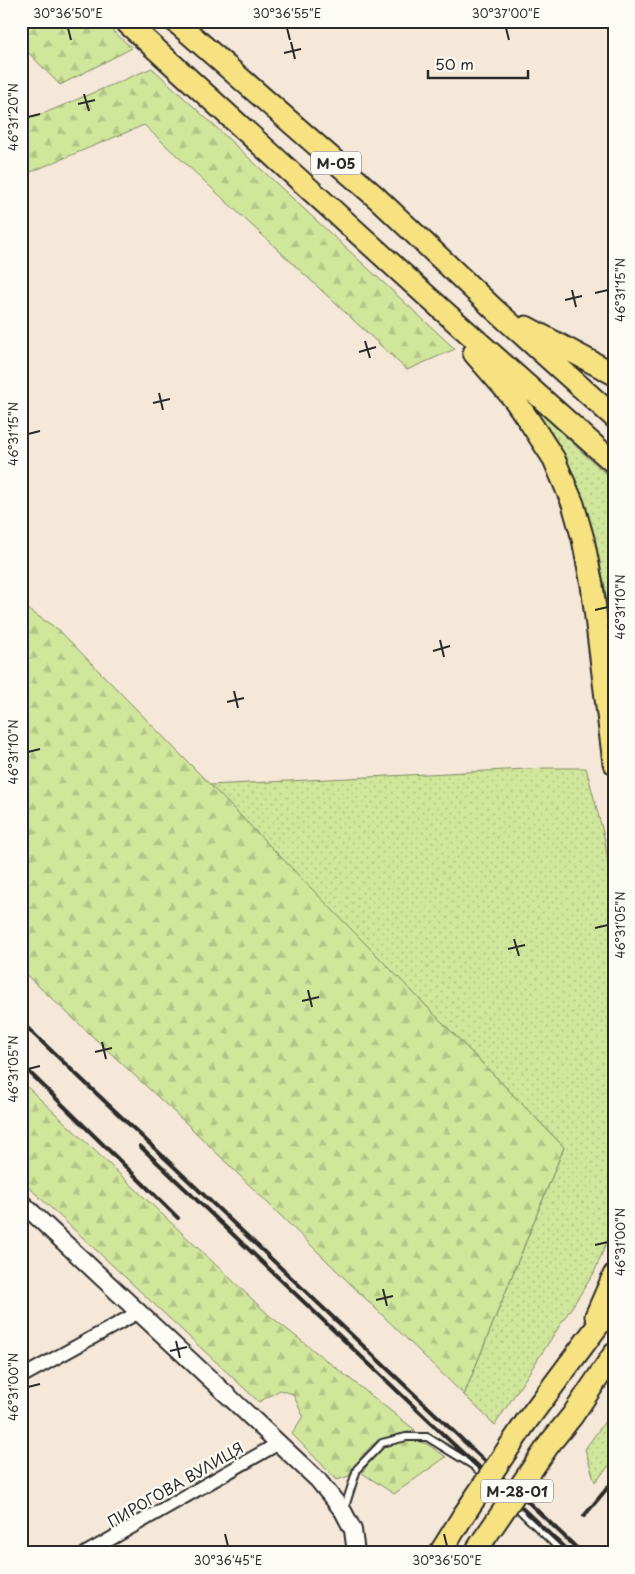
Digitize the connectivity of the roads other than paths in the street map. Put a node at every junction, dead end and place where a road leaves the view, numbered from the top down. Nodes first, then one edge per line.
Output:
1 (125, 21) edge
2 (175, 21) edge
3 (429, 298) junction
4 (494, 309) junction
5 (614, 374) edge
6 (614, 418) edge
7 (614, 463) edge
8 (614, 763) edge
9 (21, 1202) edge
10 (614, 1275) edge
11 (614, 1304) edge
12 (139, 1312) junction
13 (582, 1349) junction
14 (614, 1354) edge
15 (21, 1377) edge
16 (614, 1377) edge
17 (572, 1416) junction
18 (280, 1443) junction
19 (343, 1511) junction
20 (353, 1530) junction
21 (480, 1546) edge
22 (86, 1553) edge
23 (356, 1553) edge
24 (363, 1553) edge
25 (440, 1553) edge
26 (564, 1553) edge

1 - 3 highway, М-05
2 - 4 highway, М-05
3 - 7 highway, М-05
3 - 8 highway
4 - 5 highway
4 - 6 highway, М-05
9 - 12 street
10 - 13 highway
11 - 13 highway, М-28-01
12 - 15 street
12 - 18 street
13 - 25 highway, М-28-01, bridge
14 - 17 highway, М-28-01
16 - 17 highway
17 - 21 highway, М-28-01, bridge
18 - 19 street
18 - 22 street, ПИРОГОВА ВУЛИЦЯ
19 - 20 street
19 - 26 lane
20 - 23 street
20 - 24 street

